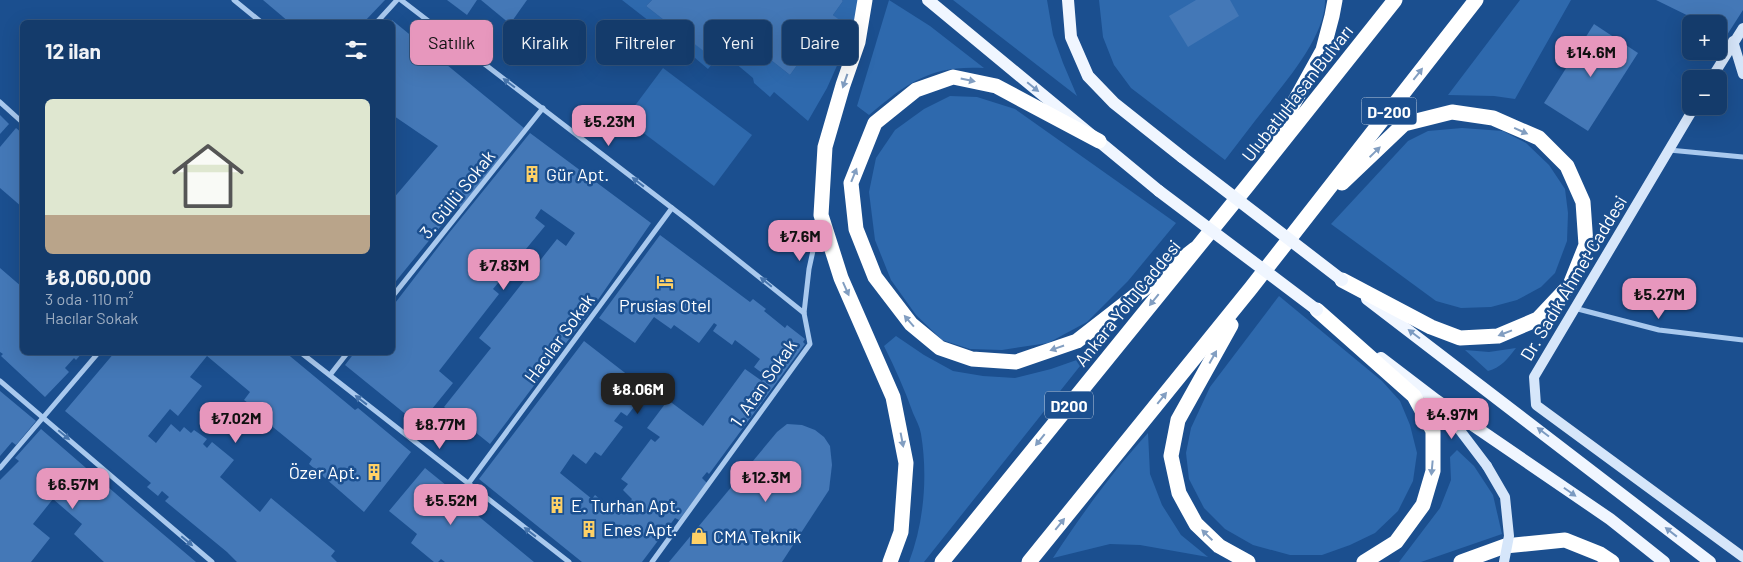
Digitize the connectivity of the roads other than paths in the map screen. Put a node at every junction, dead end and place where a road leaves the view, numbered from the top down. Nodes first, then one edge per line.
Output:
1 (234, 0) edge
2 (399, 0) edge
3 (865, 0) edge
4 (928, 0) edge
5 (1068, 0) edge
6 (1334, 0) edge
7 (1395, 0) edge
8 (1476, 0) edge
9 (259, 20) edge
10 (379, 20) edge
11 (1743, 28) edge
12 (1733, 41) junction
13 (1716, 70) edge
14 (1743, 74) edge
15 (0, 102) edge
16 (543, 108) junction
17 (1689, 115) edge
18 (20, 120) edge
19 (1100, 142) junction
20 (1668, 150) junction
21 (1743, 157) edge
22 (1248, 186) junction
23 (672, 208) junction
24 (821, 215) junction
25 (1302, 222) junction
26 (1196, 249) junction
27 (1342, 280) junction
28 (1251, 288) junction
29 (395, 293) edge
30 (1574, 308) junction
31 (1317, 310) junction
32 (804, 313) junction
33 (1743, 340) edge
34 (96, 355) edge
35 (304, 355) edge
36 (346, 355) edge
37 (330, 376) junction
38 (0, 381) edge
39 (1436, 400) junction
40 (44, 418) junction
41 (0, 468) edge
42 (468, 484) junction
43 (1743, 557) edge
44 (212, 562) edge
45 (569, 562) edge
46 (652, 562) edge
47 (890, 562) edge
48 (942, 562) edge
49 (1029, 562) edge
50 (1248, 562) edge
51 (1364, 562) edge
52 (1462, 562) edge
53 (1504, 562) edge
54 (1612, 562) edge
55 (1664, 562) edge
56 (1710, 562) edge

1 - 9 street
2 - 10 street
16 -> 2 street
3 -> 24 highway
4 -> 19 main road
5 - 27 main road, bridge
6 - 22 highway
7 - 22 highway, Ulubatlı Hasan Bulvarı
25 -> 8 highway, D-200
11 - 12 street
12 - 13 street
12 - 14 street
15 - 18 street
23 -> 16 street
16 - 29 street, 3. Güllü Sokak
17 - 20 street, Dr. Sadık Ahmet Caddesi
26 -> 19 highway
19 - 31 main road, bridge
20 - 21 street
20 - 30 street, Dr. Sadık Ahmet Caddesi
22 - 26 highway, Ankara Yolu Caddesi / D200
32 -> 23 street
23 - 42 street, Hacılar Sokak
24 - 32 street, 1. Atan Sokak
24 -> 47 highway
25 -> 27 highway
25 - 28 highway
26 -> 48 highway, Ankara Yolu Caddesi / D200
56 -> 27 main road
49 -> 28 highway
50 -> 28 highway
30 - 33 street
30 - 43 street, Dr. Sadık Ahmet Caddesi
31 - 39 main road
31 -> 51 highway
32 - 46 street, 1. Atan Sokak
34 - 40 street
35 - 37 street
36 - 37 street
42 -> 37 street
38 - 40 street
39 - 53 street, bridge
39 -> 55 main road
40 - 41 street
40 -> 44 street
45 -> 42 street
52 - 54 highway

